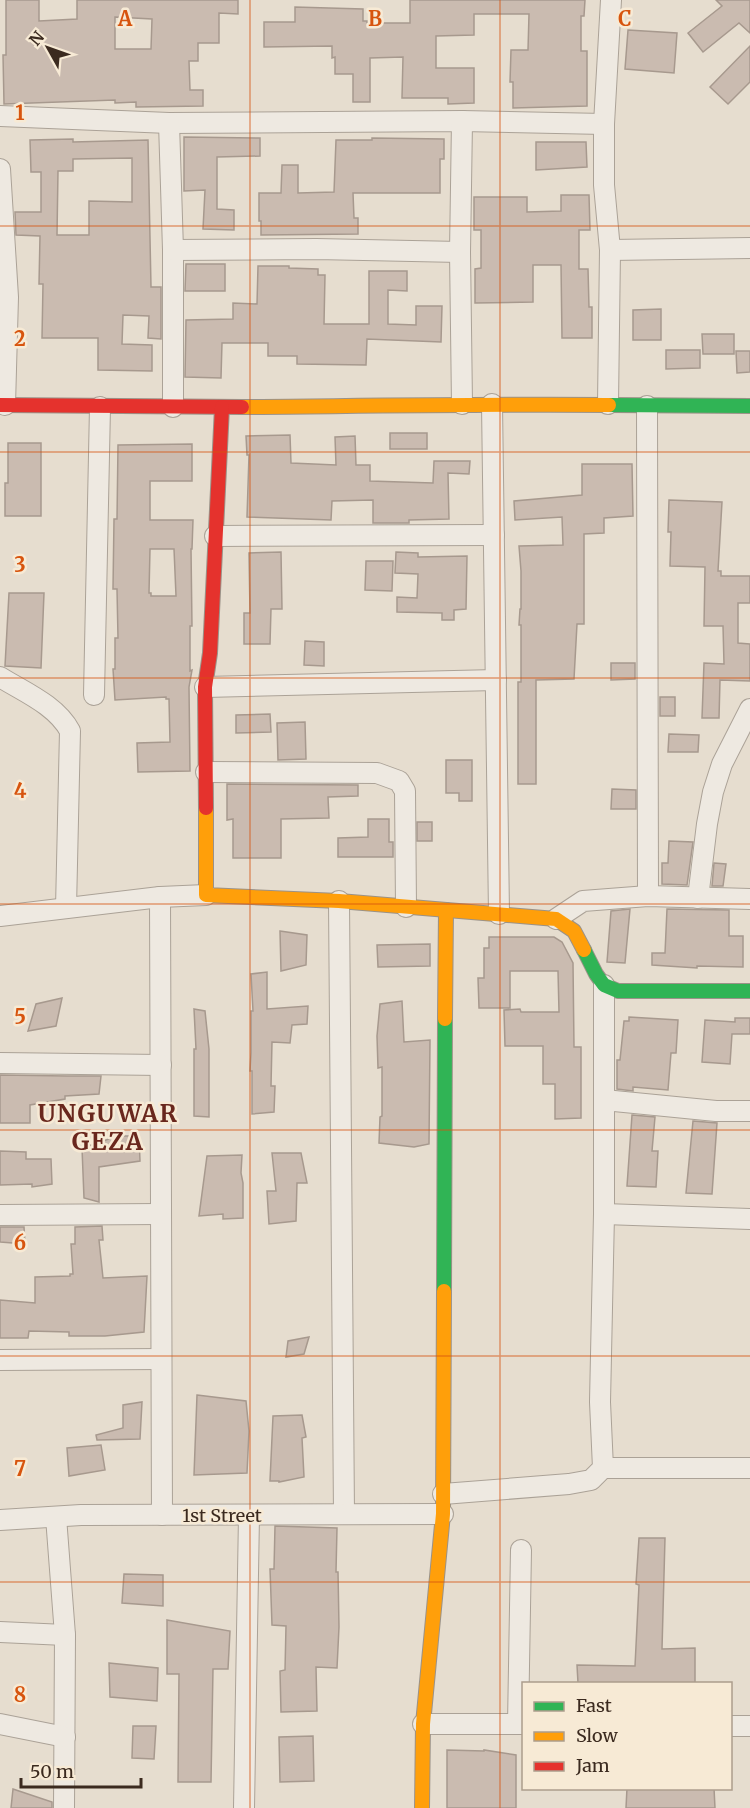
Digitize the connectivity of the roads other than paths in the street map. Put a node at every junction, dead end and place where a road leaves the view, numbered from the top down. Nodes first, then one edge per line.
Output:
1 (611, 0) edge
2 (0, 116) edge
3 (462, 121) junction
4 (169, 123) junction
5 (604, 124) junction
6 (0, 170) edge
7 (750, 248) edge
8 (173, 250) junction
9 (610, 250) junction
10 (460, 252) junction
11 (462, 404) junction
12 (492, 404) junction
13 (608, 404) junction
14 (3, 405) edge
15 (647, 405) junction
16 (100, 406) junction
17 (750, 406) edge
18 (173, 407) junction
19 (222, 407) junction
20 (494, 535) junction
21 (215, 536) junction
22 (0, 677) edge
23 (496, 680) junction
24 (205, 687) junction
25 (94, 695) dead end
26 (750, 710) edge
27 (206, 772) junction
28 (206, 895) junction
29 (648, 896) junction
30 (160, 897) junction
31 (698, 898) junction
32 (750, 899) edge
33 (339, 902) junction
34 (406, 907) junction
35 (66, 908) junction
36 (446, 910) junction
37 (499, 914) junction
38 (0, 916) edge
39 (556, 919) junction
40 (604, 985) junction
41 (750, 991) edge
42 (0, 1063) edge
43 (160, 1065) junction
44 (604, 1100) junction
45 (750, 1111) edge
46 (161, 1214) junction
47 (604, 1214) junction
48 (0, 1215) edge
49 (750, 1219) edge
50 (161, 1359) junction
51 (0, 1360) edge
52 (603, 1468) junction
53 (750, 1468) edge
54 (443, 1494) junction
55 (344, 1514) junction
56 (443, 1514) junction
57 (162, 1515) junction
58 (249, 1515) junction
59 (56, 1518) junction
60 (0, 1520) edge
61 (521, 1550) dead end
62 (0, 1632) edge
63 (65, 1635) junction
64 (0, 1724) edge
65 (423, 1724) junction
66 (521, 1724) edge
67 (732, 1726) edge
68 (750, 1726) edge
69 (65, 1737) junction
70 (64, 1808) edge
71 (244, 1808) edge
72 (422, 1808) edge

1 - 5 street
2 - 4 street
3 - 4 street
3 - 5 street
3 - 10 street
4 - 8 street
5 - 9 street
6 - 14 street
7 - 9 street
8 - 10 street
8 - 18 street
9 - 13 street
10 - 11 street
11 - 12 street
11 - 19 street
12 - 13 street
12 - 20 street
13 - 15 street
14 - 16 street
15 - 17 street
15 - 29 street
16 - 18 street
16 - 25 street
18 - 19 street
19 - 21 street
20 - 21 street
20 - 23 street
21 - 24 street
22 - 35 street
23 - 24 street
23 - 37 street
24 - 27 street
26 - 31 street
27 - 28 street
27 - 34 street
28 - 30 street
28 - 33 street
29 - 31 street
29 - 39 street
30 - 35 street
30 - 43 street
31 - 32 street
33 - 34 street
33 - 55 street
34 - 36 street
35 - 38 street
36 - 37 street
36 - 54 street
37 - 39 street
39 - 40 street
40 - 41 street
40 - 44 street
42 - 43 street
43 - 46 street
44 - 45 street
44 - 47 street
46 - 48 street
46 - 50 street
47 - 49 street
47 - 52 street
50 - 51 street
50 - 57 street
52 - 53 street
52 - 54 street
54 - 56 street
55 - 56 street, 1st Street
55 - 58 street, 1st Street
56 - 65 street
57 - 58 street, 1st Street
57 - 59 street, 1st Street
58 - 71 street
59 - 60 street, 1st Street
59 - 63 street
61 - 66 street
62 - 63 street
63 - 69 street
64 - 69 street
65 - 66 street
65 - 72 street
67 - 68 street
69 - 70 street

